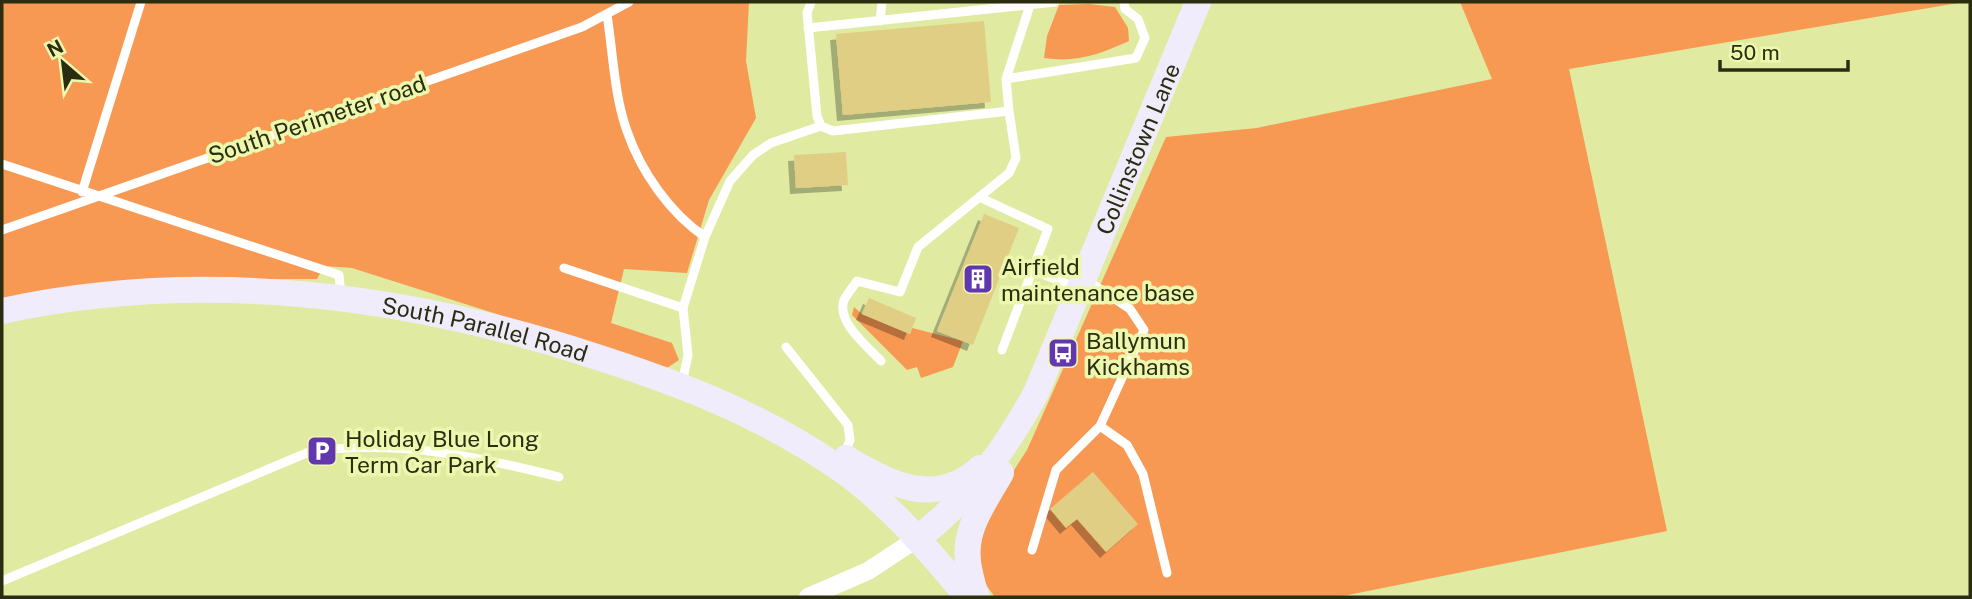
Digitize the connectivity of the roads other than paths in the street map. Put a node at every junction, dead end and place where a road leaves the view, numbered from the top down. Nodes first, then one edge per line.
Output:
1 (141, 2) edge
2 (629, 2) edge
3 (811, 2) edge
4 (882, 2) edge
5 (1055, 2) edge
6 (1124, 2) edge
7 (1198, 2) edge
8 (1031, 3) edge
9 (607, 15) junction
10 (880, 21) junction
11 (808, 28) junction
12 (1006, 79) junction
13 (1009, 111) junction
14 (821, 126) junction
15 (2, 164) edge
16 (82, 192) junction
17 (94, 196) junction
18 (979, 197) junction
19 (2, 230) edge
20 (705, 237) junction
21 (564, 268) dead end
22 (1032, 270) junction
23 (1082, 283) junction
24 (341, 297) junction
25 (683, 308) junction
26 (2, 311) edge
27 (786, 347) dead end
28 (1002, 350) dead end
29 (881, 361) dead end
30 (682, 384) junction
31 (1100, 426) junction
32 (783, 432) junction
33 (1010, 441) junction
34 (843, 456) junction
35 (559, 477) dead end
36 (918, 538) junction
37 (1032, 550) dead end
38 (1167, 573) dead end
39 (2, 581) edge
40 (808, 597) edge
41 (968, 597) edge
42 (977, 597) edge

1 - 16 lane
2 - 9 lane, South Perimeter road
3 - 11 lane
4 - 10 lane
5 - 8 lane
6 - 12 lane
7 - 23 main road, Collinstown Lane
8 - 10 lane
8 - 12 lane
9 - 17 lane, South Perimeter road
9 - 20 lane
10 - 11 lane
11 - 14 lane
12 - 13 lane
13 - 14 lane
13 - 18 lane
14 - 20 lane
15 - 16 lane
16 - 17 lane
17 - 19 lane, South Perimeter road
17 - 24 lane
18 - 22 lane
18 - 29 lane
20 - 25 lane
21 - 25 lane
22 - 23 lane
22 - 28 lane
23 - 31 lane
23 - 33 main road, Collinstown Lane
24 - 26 main road, South Parallel Road
24 - 30 main road, South Parallel Road
25 - 30 lane
27 - 34 lane
30 - 32 main road, South Parallel Road
31 - 37 lane
31 - 38 lane
32 - 34 main road
32 - 36 main road, South Parallel Road
33 - 34 main road
33 - 36 main road, Collinstown Lane
33 - 42 main road
35 - 39 lane
36 - 40 street
36 - 41 main road, South Parallel Road

